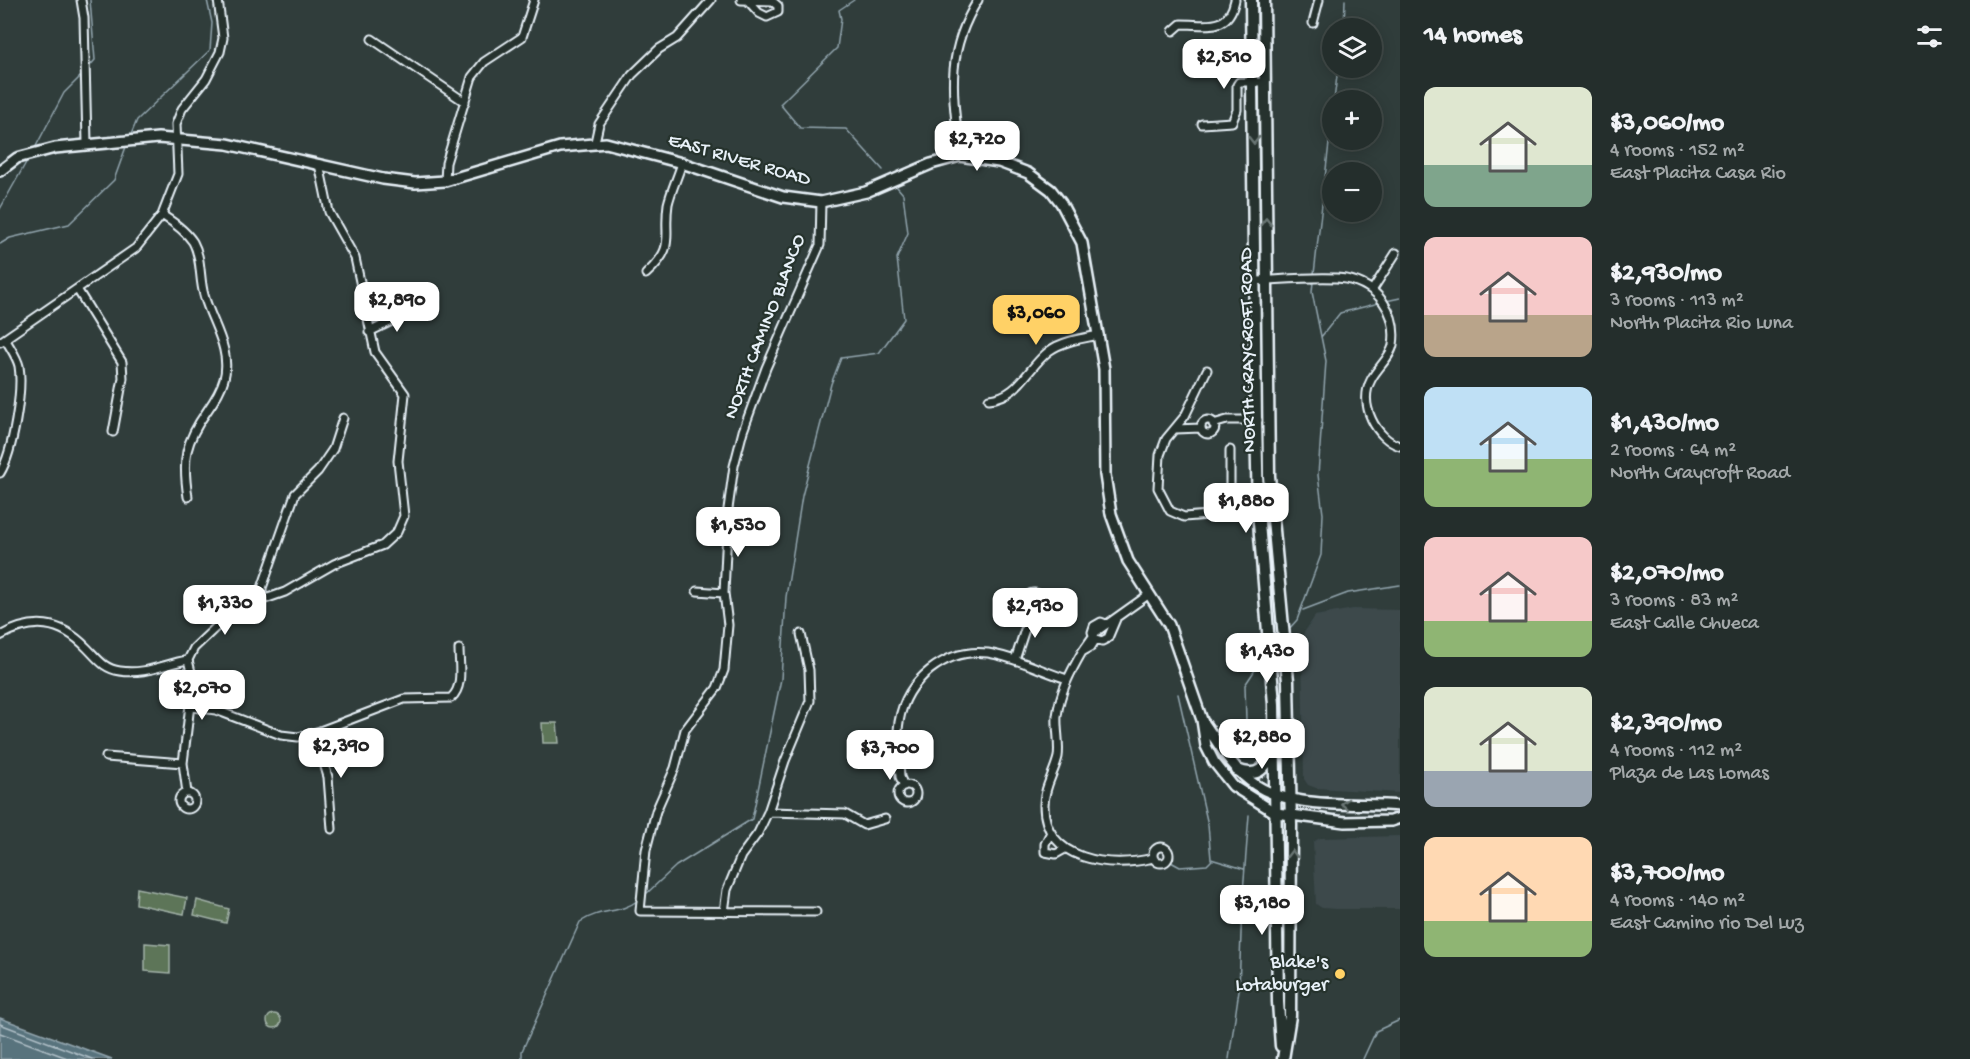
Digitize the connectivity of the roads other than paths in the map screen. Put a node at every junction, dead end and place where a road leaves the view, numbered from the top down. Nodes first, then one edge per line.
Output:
1 (81, 0) edge
2 (218, 0) edge
3 (534, 0) edge
4 (711, 0) edge
5 (978, 0) edge
6 (1235, 0) edge
7 (1251, 0) edge
8 (1264, 0) edge
9 (1319, 0) edge
10 (1313, 22) dead end
11 (1173, 31) dead end
12 (372, 39) dead end
13 (1259, 82) junction
14 (465, 102) junction
15 (1202, 124) dead end
16 (178, 139) junction
17 (595, 142) junction
18 (87, 143) junction
19 (960, 156) junction
20 (682, 163) junction
21 (319, 164) junction
22 (0, 171) edge
23 (445, 181) junction
24 (821, 202) junction
25 (162, 215) junction
26 (1396, 253) dead end
27 (646, 274) dead end
28 (1267, 280) junction
29 (1254, 281) junction
30 (77, 289) junction
31 (1373, 289) junction
32 (410, 308) dead end
33 (369, 332) junction
34 (1099, 335) junction
35 (3, 341) edge
36 (1207, 370) dead end
37 (989, 399) dead end
38 (343, 417) dead end
39 (1256, 420) junction
40 (1268, 420) junction
41 (1175, 429) junction
42 (113, 432) dead end
43 (1400, 446) edge
44 (1230, 450) dead end
45 (0, 473) edge
46 (188, 497) dead end
47 (1258, 511) junction
48 (1230, 512) junction
49 (1262, 555) junction
50 (697, 591) dead end
51 (724, 593) junction
52 (1148, 595) junction
53 (262, 599) junction
54 (1279, 599) junction
55 (1031, 611) dead end
56 (1116, 618) junction
57 (801, 634) dead end
58 (0, 636) edge
59 (1094, 637) junction
60 (459, 649) dead end
61 (1277, 655) junction
62 (188, 660) junction
63 (1015, 660) junction
64 (1067, 679) junction
65 (192, 707) junction
66 (1202, 720) junction
67 (315, 733) junction
68 (1275, 746) junction
69 (106, 757) dead end
70 (183, 763) junction
71 (1237, 770) junction
72 (904, 786) dead end
73 (187, 793) dead end
74 (1276, 794) junction
75 (1290, 798) junction
76 (1400, 806) edge
77 (768, 812) junction
78 (1276, 813) junction
79 (1291, 817) junction
80 (1400, 818) edge
81 (885, 819) dead end
82 (332, 829) dead end
83 (1051, 832) junction
84 (1065, 849) junction
85 (1153, 858) dead end
86 (724, 912) junction
87 (816, 912) dead end
88 (1283, 1059) edge

1 - 18 street
2 - 16 street
3 - 14 street
4 - 17 street
5 - 19 street
6 - 11 street
7 - 13 main road, NORTH CRAYCROFT ROAD
8 - 13 main road, NORTH CRAYCROFT ROAD
9 - 10 street
12 - 14 street
13 - 15 street
28 -> 13 main road, NORTH CRAYCROFT ROAD
13 -> 29 main road, NORTH CRAYCROFT ROAD
14 - 23 street
16 - 18 street, EAST RIVER ROAD
16 - 21 street, EAST RIVER ROAD
16 - 25 street
17 - 20 street, EAST RIVER ROAD
17 - 23 street, EAST RIVER ROAD
18 - 22 street, EAST RIVER ROAD
19 - 24 street, EAST RIVER ROAD
19 - 34 street, EAST RIVER ROAD
20 - 24 street, EAST RIVER ROAD
20 - 27 street
21 - 23 street, EAST RIVER ROAD
21 - 33 street
24 - 51 street, NORTH CAMINO BLANCO
25 - 30 street
25 - 46 street
26 - 31 street
28 - 29 street
28 - 31 street
28 - 40 main road, NORTH CRAYCROFT ROAD
29 - 39 main road, NORTH CRAYCROFT ROAD
30 - 35 street
30 - 42 street
31 - 43 street
32 - 33 street
33 - 53 street
34 - 37 street
34 - 52 street, EAST RIVER ROAD
35 - 45 street
36 - 41 street
38 - 53 street
39 - 40 street
39 - 41 street
39 - 47 main road, NORTH CRAYCROFT ROAD
40 - 54 main road, NORTH CRAYCROFT ROAD
41 - 48 street
44 - 48 street
47 - 48 street
47 - 49 main road, NORTH CRAYCROFT ROAD
49 - 54 main road
49 - 61 main road, NORTH CRAYCROFT ROAD
50 - 51 street
51 - 86 street, NORTH CAMINO BLANCO
52 - 56 street
52 - 66 street, EAST RIVER ROAD
53 - 62 street
54 - 61 main road, NORTH CRAYCROFT ROAD
55 - 63 street
56 - 59 street
56 - 59 street
57 - 77 street
58 - 62 street
59 - 64 street
60 - 67 street
61 - 68 main road, NORTH CRAYCROFT ROAD
61 - 75 main road, NORTH CRAYCROFT ROAD
62 - 65 street
63 - 64 street
63 - 72 street
64 - 83 street
65 - 67 street
65 - 70 street
66 - 71 street, EAST RIVER ROAD
66 - 78 street, EAST RIVER ROAD
67 - 82 street
68 - 71 main road
68 - 74 main road, NORTH CRAYCROFT ROAD
69 - 70 street
70 - 73 street
71 - 74 street, EAST RIVER ROAD
74 - 75 street, EAST RIVER ROAD
74 - 78 main road, NORTH CRAYCROFT ROAD
76 -> 75 street, EAST RIVER ROAD
75 - 79 main road, NORTH CRAYCROFT ROAD
77 - 81 street
77 - 86 street
78 - 79 street, EAST RIVER ROAD
78 - 88 main road, NORTH CRAYCROFT ROAD
79 - 80 street, EAST RIVER ROAD
88 -> 79 main road, NORTH CRAYCROFT ROAD
83 - 84 street
83 - 84 street
84 - 85 street
86 - 87 street

